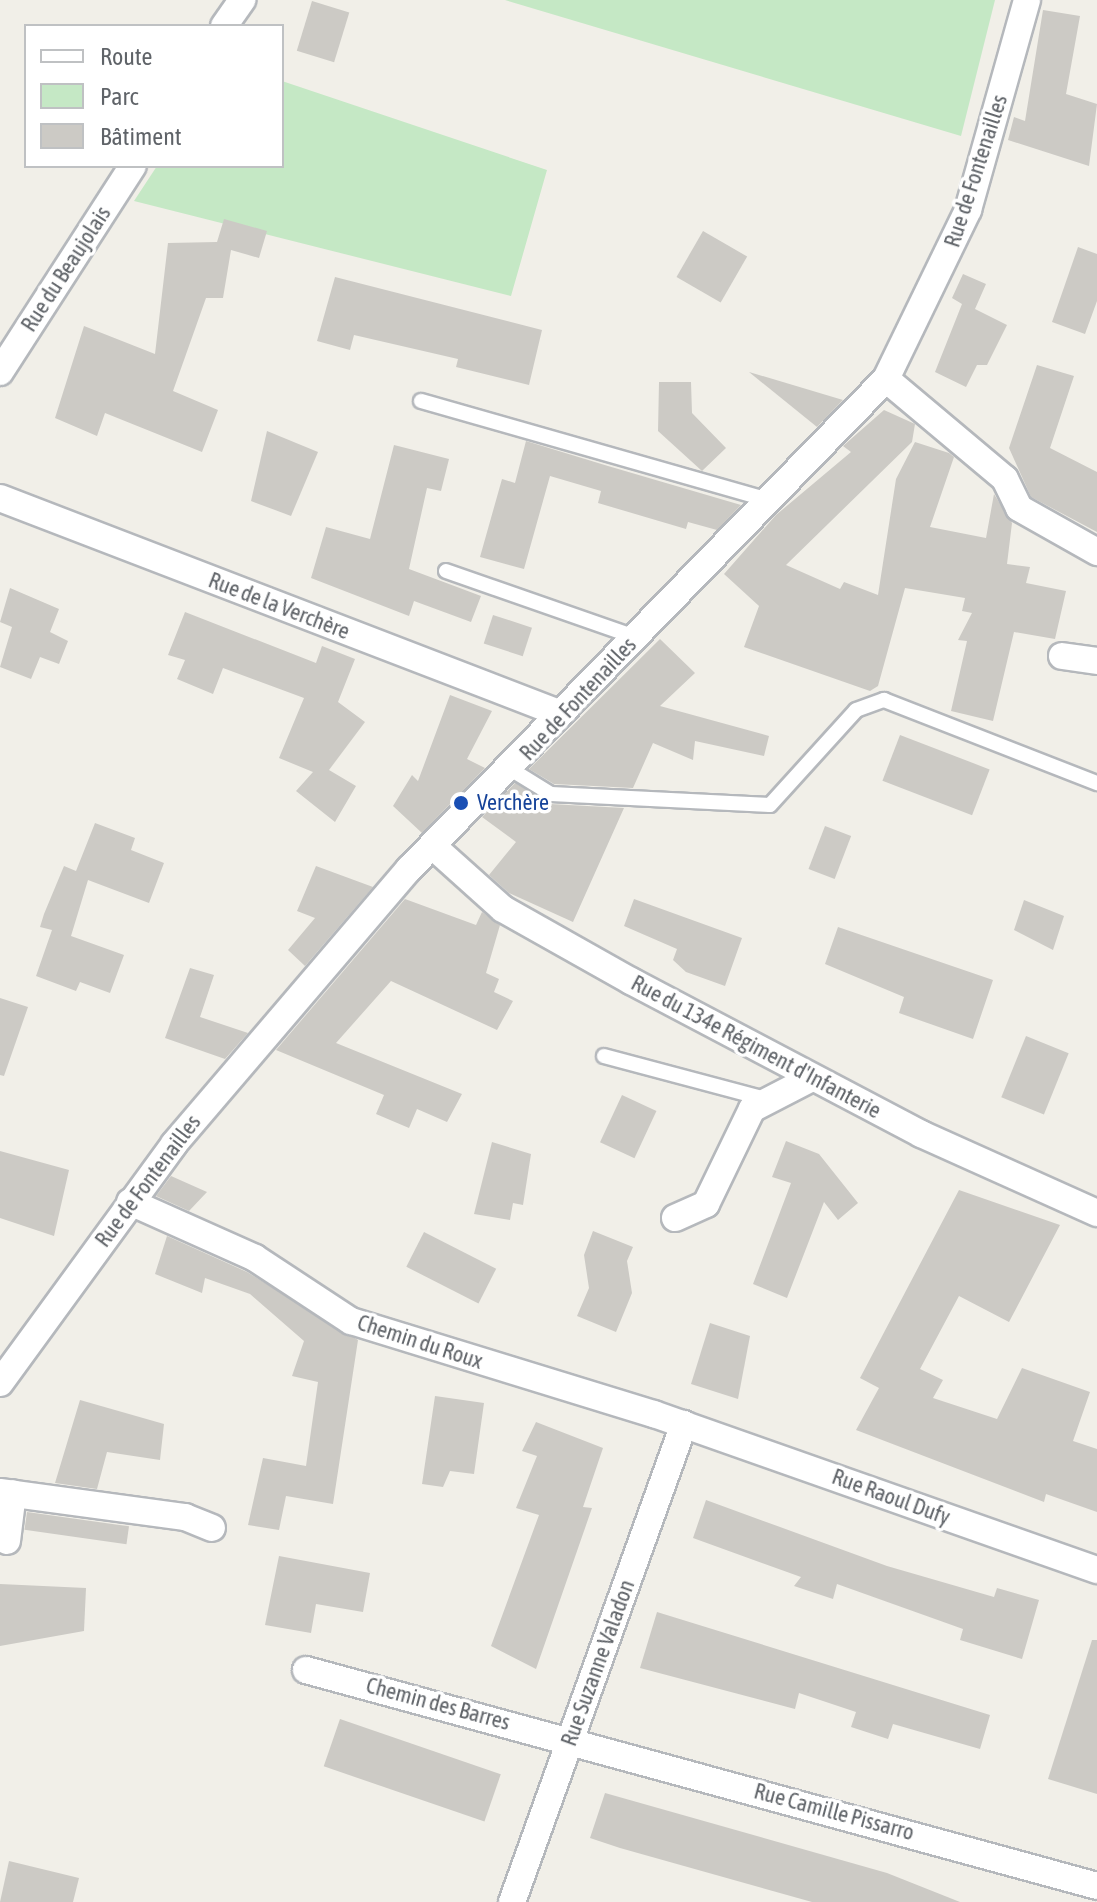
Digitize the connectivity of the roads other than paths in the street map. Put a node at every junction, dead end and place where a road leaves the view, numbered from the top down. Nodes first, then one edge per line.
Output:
1 (242, 0) edge
2 (1027, 0) edge
3 (225, 24) edge
4 (132, 168) edge
5 (0, 372) edge
6 (886, 379) junction
7 (421, 401) dead end
8 (0, 498) edge
9 (768, 500) junction
10 (1097, 552) edge
11 (446, 571) dead end
12 (635, 637) junction
13 (1062, 656) dead end
14 (1097, 661) edge
15 (559, 713) junction
16 (512, 770) junction
17 (1097, 783) edge
18 (435, 848) junction
19 (604, 1056) dead end
20 (812, 1078) junction
21 (767, 1100) junction
22 (130, 1202) junction
23 (1097, 1213) edge
24 (675, 1218) dead end
25 (0, 1383) edge
26 (684, 1424) junction
27 (6, 1492) edge
28 (212, 1528) dead end
29 (7, 1541) dead end
30 (1097, 1570) edge
31 (306, 1670) dead end
32 (571, 1739) junction
33 (1097, 1886) edge
34 (512, 1902) edge

1 - 3 street
2 - 6 street, Rue de Fontenailles
4 - 5 street, Rue du Beaujolais
6 - 9 street, Rue de Fontenailles
6 - 10 street
7 - 9 lane
8 - 15 street, Rue de la Verchère
9 - 12 street, Rue de Fontenailles
11 - 12 lane
12 - 15 street, Rue de Fontenailles
13 - 14 street
15 - 16 street, Rue de Fontenailles
16 - 17 lane
16 - 18 street, Rue de Fontenailles
18 - 20 street, Rue du 134e Régiment d'Infanterie
18 - 22 street, Rue de Fontenailles
19 - 21 lane
20 - 21 street
20 - 23 street, Rue du 134e Régiment d'Infanterie
21 - 24 street
22 - 25 street, Rue de Fontenailles
22 - 26 street, Chemin du Roux
26 - 30 street, Rue Raoul Dufy
26 - 32 street, Rue Suzanne Valadon
27 - 28 street
27 - 29 street
31 - 32 street, Chemin des Barres
32 - 33 street, Rue Camille Pissarro
32 - 34 street, Rue Suzanne Valadon

